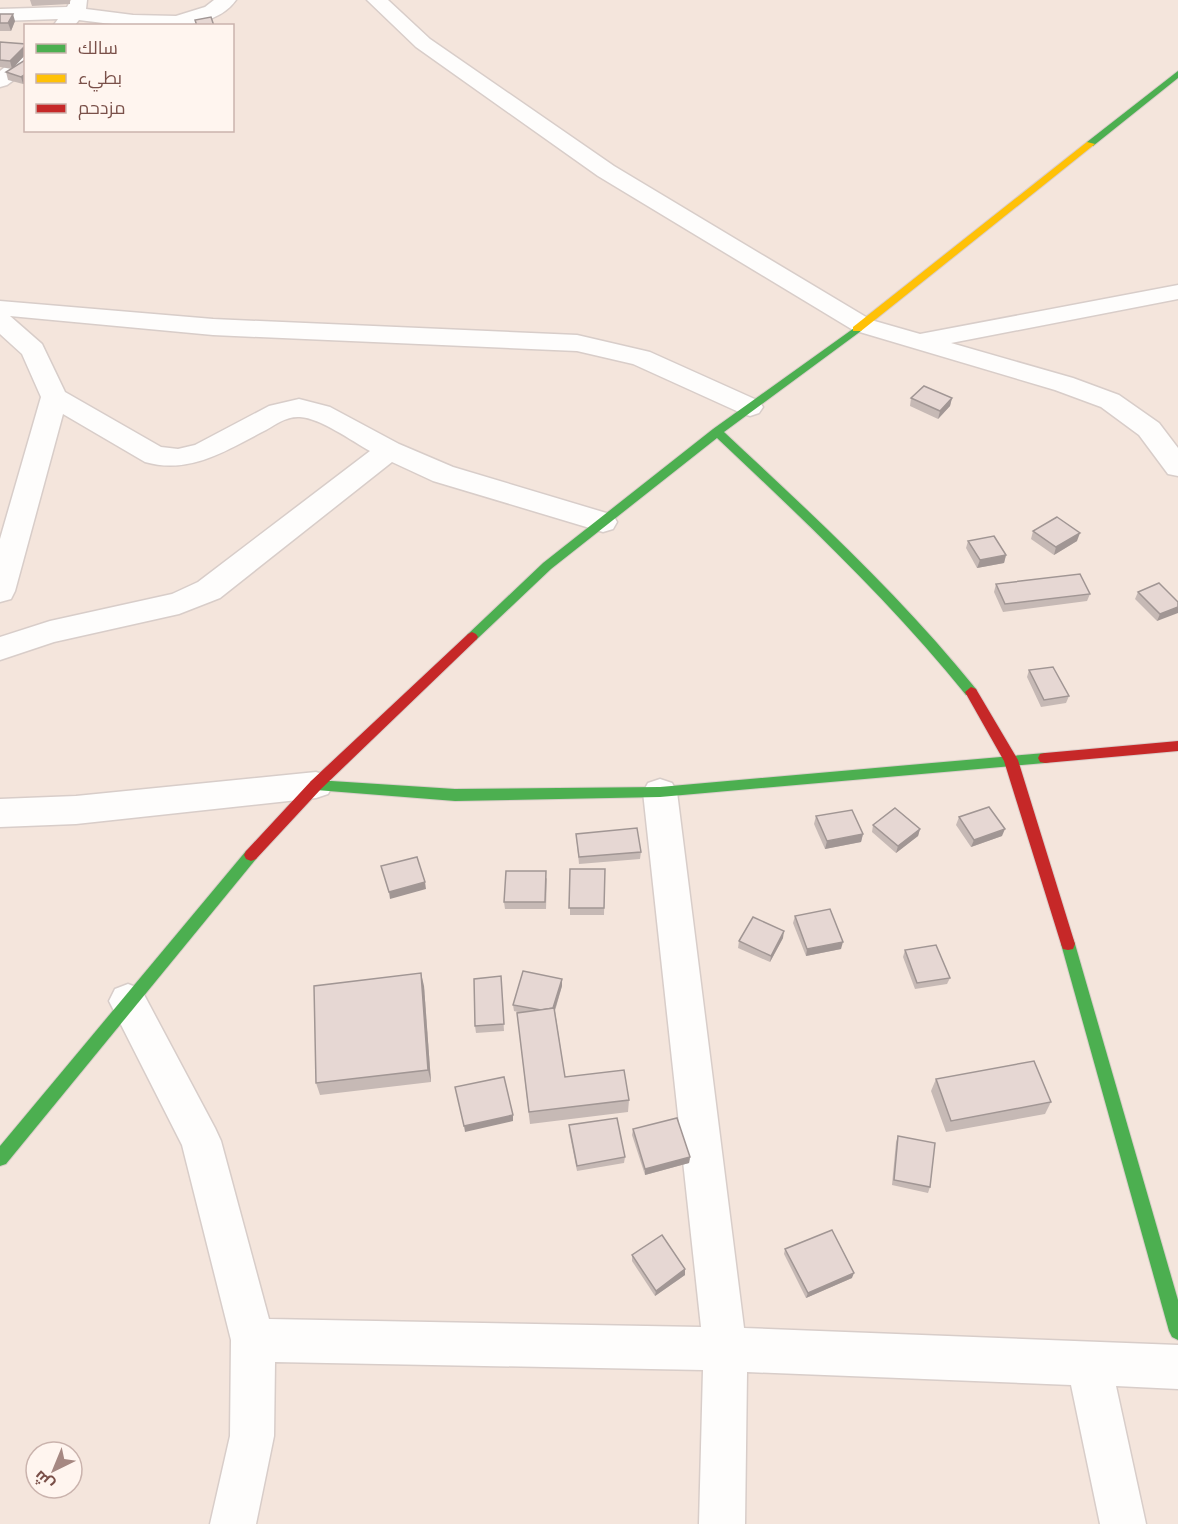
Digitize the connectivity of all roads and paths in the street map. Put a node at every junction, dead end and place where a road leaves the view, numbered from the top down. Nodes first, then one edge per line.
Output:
1 (226, 0) edge
2 (377, 0) edge
3 (72, 13) edge
4 (0, 15) edge
5 (24, 62) edge
6 (1178, 74) edge
7 (0, 81) edge
8 (1178, 292) edge
9 (0, 308) edge
10 (0, 321) edge
11 (862, 325) junction
12 (920, 342) junction
13 (54, 397) junction
14 (750, 407) junction
15 (717, 432) junction
16 (389, 450) junction
17 (1178, 467) edge
18 (603, 522) junction
19 (2, 578) edge
20 (0, 649) edge
21 (1178, 746) edge
22 (1011, 760) junction
23 (316, 785) junction
24 (660, 792) junction
25 (0, 813) edge
26 (128, 1001) junction
27 (0, 1158) edge
28 (1178, 1331) edge
29 (253, 1340) junction
30 (725, 1349) junction
31 (1089, 1364) junction
32 (1178, 1367) edge
33 (233, 1524) edge
34 (722, 1524) edge
35 (1123, 1524) edge

1 - 3 street
2 - 11 street
3 - 4 street
5 - 7 street
6 - 11 main road
8 - 12 street
9 - 14 street
10 - 13 street
11 - 12 street
11 - 14 main road
12 - 17 street
13 - 16 street
13 - 19 street
14 - 15 main road
15 - 18 main road
15 - 22 main road
16 - 18 street
16 - 20 street
18 - 23 main road
21 - 22 main road
22 - 24 main road
22 - 28 main road
23 - 24 main road
23 - 25 street
23 - 26 main road
24 - 30 street
26 - 27 main road
26 - 29 street
29 - 30 street
29 - 33 street
30 - 31 street
30 - 34 street
31 - 32 street
31 - 35 street

